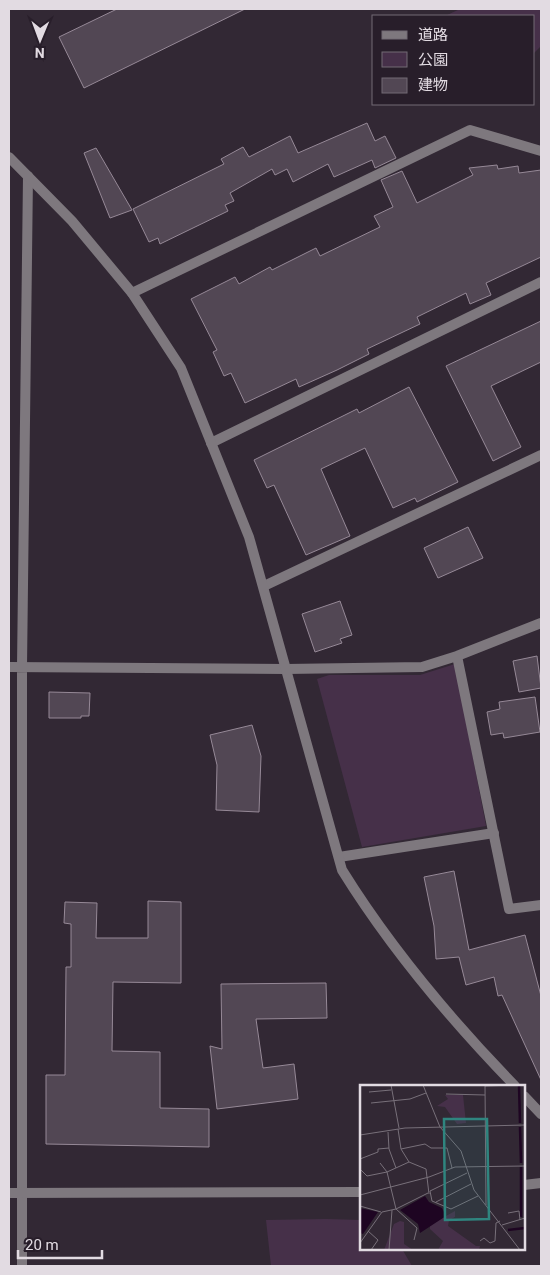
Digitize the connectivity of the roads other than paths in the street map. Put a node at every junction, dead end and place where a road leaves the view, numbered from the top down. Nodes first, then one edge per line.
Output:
1 (541, 151) edge
2 (9, 157) edge
3 (28, 176) junction
4 (541, 282) edge
5 (132, 293) junction
6 (211, 443) junction
7 (541, 454) edge
8 (264, 586) junction
9 (541, 623) edge
10 (457, 656) junction
11 (9, 667) edge
12 (22, 667) junction
13 (286, 669) junction
14 (494, 832) junction
15 (339, 857) junction
16 (541, 905) edge
17 (514, 1085) edge
18 (525, 1097) edge
19 (541, 1114) edge
20 (541, 1184) edge
21 (525, 1185) edge
22 (360, 1192) edge
23 (9, 1193) edge
24 (22, 1193) junction
25 (22, 1266) edge

1 - 5 street
2 - 3 street
3 - 5 street
3 - 12 street
4 - 6 street
5 - 6 street
6 - 8 street
7 - 8 street
8 - 13 street
9 - 10 street
10 - 13 street
10 - 14 street
11 - 12 street
12 - 13 street
12 - 24 street
13 - 15 street
14 - 15 street
14 - 16 street
15 - 17 street
18 - 19 street
20 - 21 street
22 - 24 street
23 - 24 street
24 - 25 street

